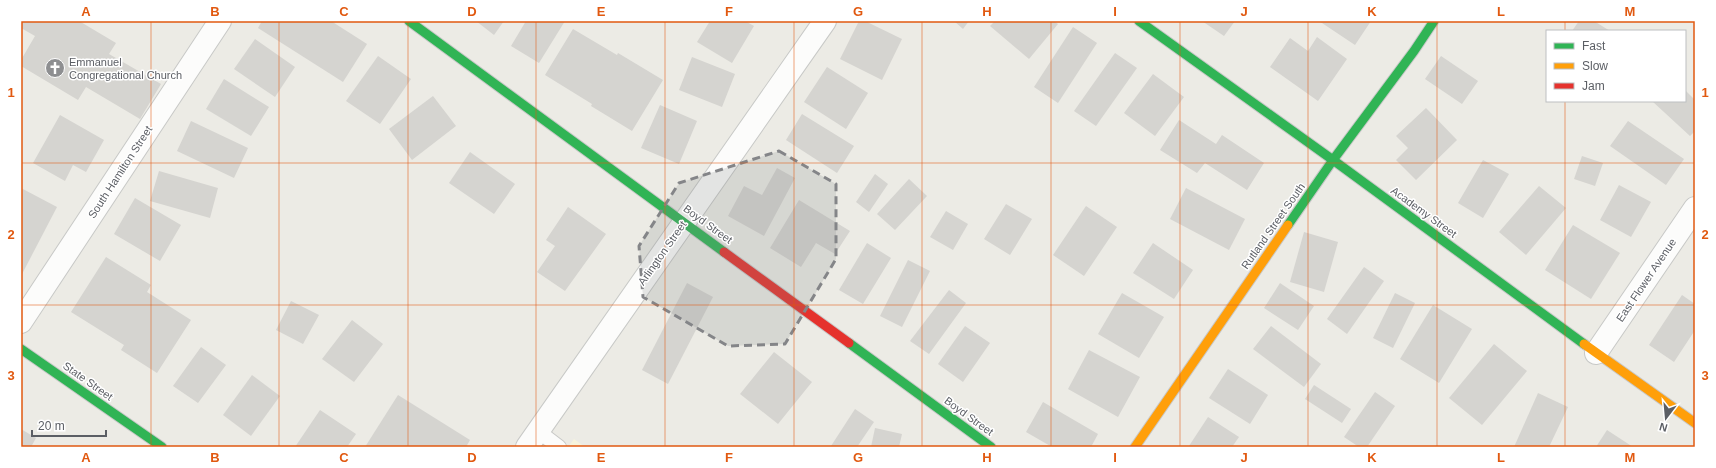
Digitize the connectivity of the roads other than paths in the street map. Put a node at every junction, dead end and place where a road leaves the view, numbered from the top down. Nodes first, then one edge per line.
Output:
1 (220, 21) edge
2 (409, 21) edge
3 (825, 21) edge
4 (1139, 21) edge
5 (1434, 21) edge
6 (1333, 160) junction
7 (1695, 208) edge
8 (684, 221) junction
9 (21, 322) edge
10 (21, 349) edge
11 (1596, 353) junction
12 (1695, 423) edge
13 (533, 439) edge
14 (162, 447) edge
15 (559, 447) edge
16 (991, 447) edge
17 (1135, 447) edge

1 - 9 street, South Hamilton Street
2 - 8 main road, Boyd Street
3 - 8 street, Arlington Street
4 - 6 main road, Academy Street
5 - 6 main road, Rutland Street South
6 - 11 main road, Academy Street
6 - 17 main road, Rutland Street South
7 - 11 street, East Flower Avenue
8 - 13 street, Arlington Street
8 - 16 main road, Boyd Street
10 - 14 main road, State Street
11 - 12 main road, Academy Street
13 - 15 lane

